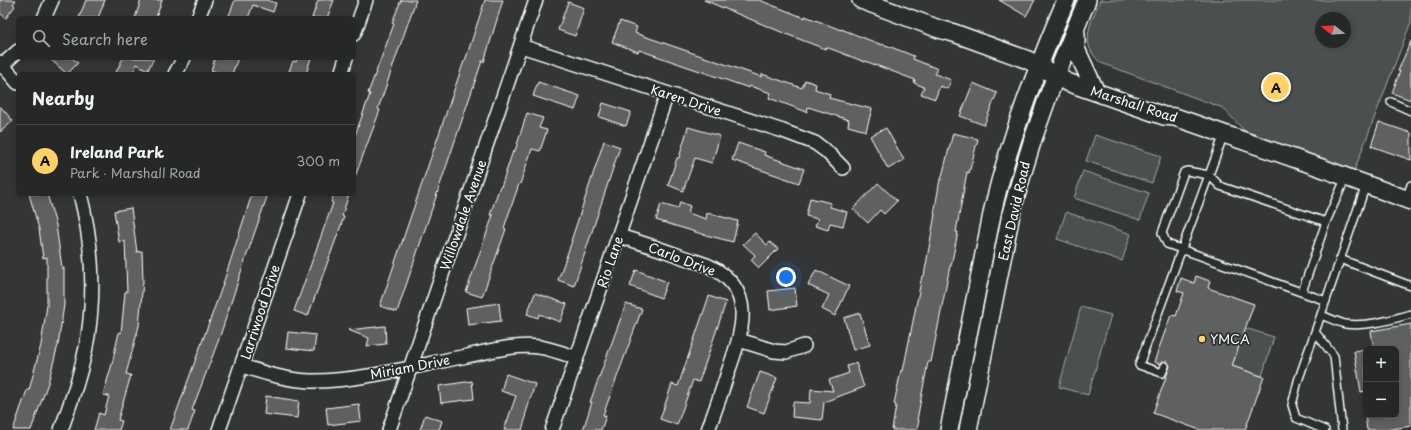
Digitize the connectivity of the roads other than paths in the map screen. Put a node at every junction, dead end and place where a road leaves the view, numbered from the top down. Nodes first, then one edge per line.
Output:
1 (52, 0) edge
2 (205, 0) edge
3 (366, 0) edge
4 (536, 0) edge
5 (861, 0) edge
6 (1066, 0) edge
7 (1087, 0) edge
8 (45, 16) edge
9 (199, 16) edge
10 (1076, 27) junction
11 (356, 28) edge
12 (521, 46) junction
13 (16, 53) edge
14 (183, 60) edge
15 (345, 60) edge
16 (1, 64) edge
17 (1039, 66) junction
18 (176, 72) edge
19 (342, 72) edge
20 (1056, 76) junction
21 (16, 81) edge
22 (1096, 92) junction
23 (667, 94) junction
24 (1391, 102) dead end
25 (1411, 111) edge
26 (1224, 134) junction
27 (843, 168) dead end
28 (1209, 175) junction
29 (1346, 177) junction
30 (1366, 184) junction
31 (1409, 195) edge
32 (80, 196) edge
33 (299, 196) edge
34 (1326, 222) junction
35 (619, 236) junction
36 (1183, 250) junction
37 (1340, 259) junction
38 (1411, 286) edge
39 (1302, 292) junction
40 (1326, 301) junction
41 (1411, 314) edge
42 (1321, 315) junction
43 (1315, 332) junction
44 (739, 340) junction
45 (804, 346) dead end
46 (577, 358) junction
47 (242, 366) junction
48 (1165, 366) dead end
49 (410, 367) junction
50 (61, 430) edge
51 (219, 430) edge
52 (389, 430) edge
53 (552, 430) edge
54 (708, 430) edge
55 (949, 430) edge
56 (968, 430) edge
57 (1325, 430) edge
58 (1342, 430) edge

1 - 8 street
2 - 9 street
3 - 11 street
4 - 12 street, Willowdale Avenue
5 - 17 street, Marshall Road
6 - 17 street, East David Road
7 - 10 street, East David Road
10 - 20 street, East David Road
10 - 22 street
12 - 23 street, Karen Drive
12 - 49 street, Willowdale Avenue
13 - 16 street
14 - 18 street
15 - 19 street
16 - 21 street
17 - 20 street, Marshall Road
17 - 55 street, East David Road
20 - 22 street, Marshall Road
20 - 56 street, East David Road
22 - 26 street, Marshall Road
23 - 27 street, Karen Drive
23 - 35 street, Rio Lane
24 - 25 lane
26 - 28 lane
26 - 29 street, Marshall Road
28 - 34 lane
28 - 36 lane
28 - 36 lane
29 - 30 street, Marshall Road
29 - 34 lane
30 - 31 street, Marshall Road
30 - 37 lane
32 - 50 street
33 - 47 street, Larriwood Drive
34 - 39 lane
35 - 44 street, Carlo Drive
35 - 46 street, Rio Lane
36 - 39 lane
36 - 48 lane
37 - 38 lane
37 - 40 lane
39 - 40 lane
40 - 42 lane
41 - 42 lane
42 - 43 lane
43 - 57 lane
43 - 58 lane
44 - 45 street
44 - 54 street, Carlo Drive
46 - 49 street, Miriam Drive
46 - 53 street, Rio Lane
47 - 49 street, Miriam Drive
47 - 51 street, Larriwood Drive
49 - 52 street, Willowdale Avenue

